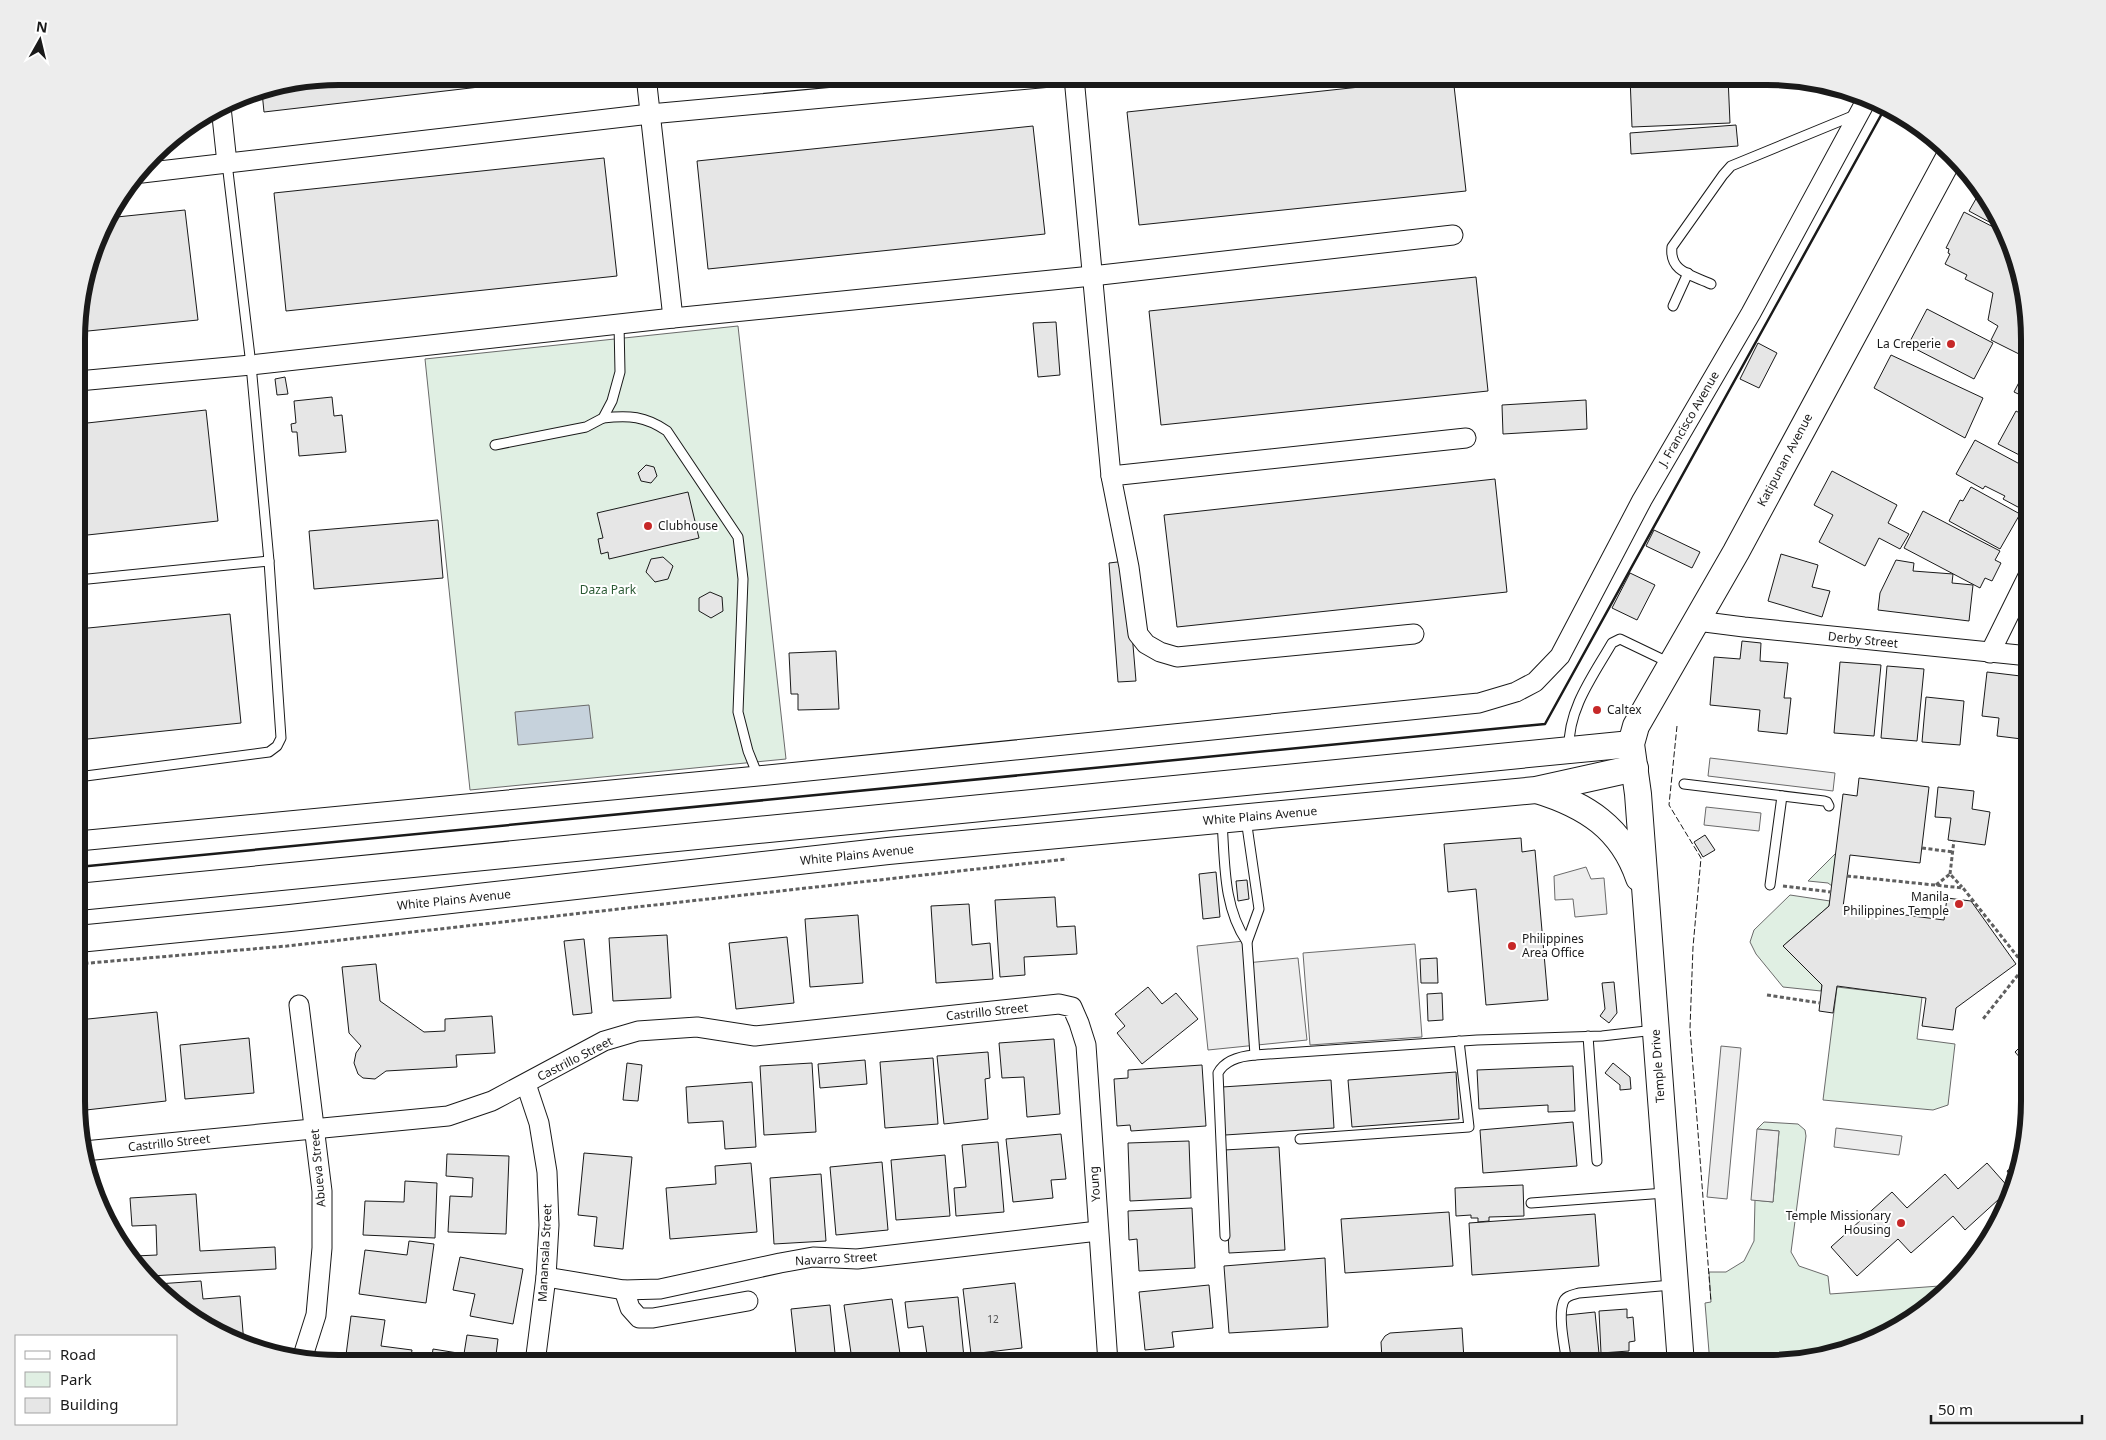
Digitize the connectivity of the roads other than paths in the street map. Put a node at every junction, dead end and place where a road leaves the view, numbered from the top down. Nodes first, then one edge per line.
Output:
1 (647, 85) edge
2 (956, 85) edge
3 (1075, 85) edge
4 (1864, 106) edge
5 (221, 114) edge
6 (650, 114) junction
7 (1948, 161) edge
8 (227, 163) junction
9 (148, 172) edge
10 (1453, 235) dead end
11 (1688, 273) junction
12 (1092, 276) junction
13 (1711, 284) dead end
14 (1673, 306) dead end
15 (673, 318) junction
16 (619, 324) junction
17 (251, 365) junction
18 (85, 380) edge
19 (603, 418) junction
20 (1466, 438) dead end
21 (495, 446) dead end
22 (1111, 476) junction
23 (269, 561) junction
24 (85, 579) edge
25 (2021, 590) edge
26 (1697, 621) junction
27 (1414, 634) dead end
28 (1990, 653) junction
29 (2021, 655) edge
30 (1672, 664) junction
31 (1569, 750) junction
32 (1633, 756) junction
33 (85, 776) edge
34 (758, 776) junction
35 (1684, 784) dead end
36 (1536, 790) junction
37 (1782, 796) junction
38 (1829, 806) dead end
39 (885, 816) junction
40 (1234, 818) junction
41 (85, 840) edge
42 (888, 851) junction
43 (1770, 885) road end
44 (85, 896) edge
45 (1645, 898) junction
46 (85, 937) edge
47 (1247, 942) junction
48 (299, 1006) dead end
49 (1072, 1007) joint
50 (1655, 1030) junction
51 (1588, 1036) junction
52 (1459, 1041) junction
53 (1255, 1055) junction
54 (526, 1084) junction
55 (314, 1128) junction
56 (1300, 1139) dead end
57 (90, 1150) edge
58 (1597, 1161) dead end
59 (1668, 1193) junction
60 (1531, 1203) dead end
61 (1098, 1231) junction
62 (1225, 1236) dead end
63 (546, 1277) junction
64 (1674, 1285) junction
65 (624, 1290) junction
66 (748, 1301) dead end
67 (304, 1353) edge
68 (536, 1355) edge
69 (1107, 1355) edge
70 (1566, 1355) edge
71 (1680, 1355) edge

1 - 6 street
2 - 6 street
3 - 12 street
4 - 11 lane
4 - 34 street, J. Francisco Avenue
5 - 8 street
6 - 8 street
6 - 15 street
7 - 26 street, Katipunan Avenue
8 - 9 street
8 - 17 lane
10 - 12 street
11 - 13 lane
11 - 14 lane
12 - 15 street
12 - 22 street
15 - 16 street
16 - 17 street
16 - 19 lane
17 - 18 street
17 - 23 lane
19 - 21 lane
19 - 34 lane
20 - 22 street
22 - 27 street
23 - 24 lane
23 - 33 lane
25 - 28 street
26 - 28 street, Derby Street
26 - 30 street, Katipunan Avenue
28 - 29 street, Derby Street
30 - 31 lane
30 - 32 street, Katipunan Avenue
31 - 32 street
31 - 39 street
32 - 36 street, White Plains Avenue
32 - 45 street, Temple Drive
34 - 41 street, J. Francisco Avenue
35 - 37 lane
36 - 40 street, White Plains Avenue
36 - 45 street
37 - 38 lane
37 - 43 lane
39 - 42 street
39 - 44 street
40 - 42 street, White Plains Avenue
40 - 47 lane
40 - 47 lane
42 - 46 street, White Plains Avenue
45 - 50 street, Temple Drive
47 - 53 lane
48 - 55 street, Abueva Street
49 - 54 street, Castrillo Street
49 - 61 street, Young
50 - 51 lane
50 - 59 street, Temple Drive
51 - 52 lane
51 - 58 lane
52 - 53 lane
52 - 56 lane
53 - 62 lane
54 - 55 street, Castrillo Street
54 - 63 street, Manansala Street
55 - 57 street, Castrillo Street
55 - 67 street, Abueva Street
59 - 60 lane
59 - 64 street, Temple Drive
61 - 65 street, Navarro Street
61 - 69 street, Young
63 - 65 street, Navarro Street
63 - 68 street, Manansala Street
64 - 70 lane
64 - 71 street, Temple Drive
65 - 66 street

